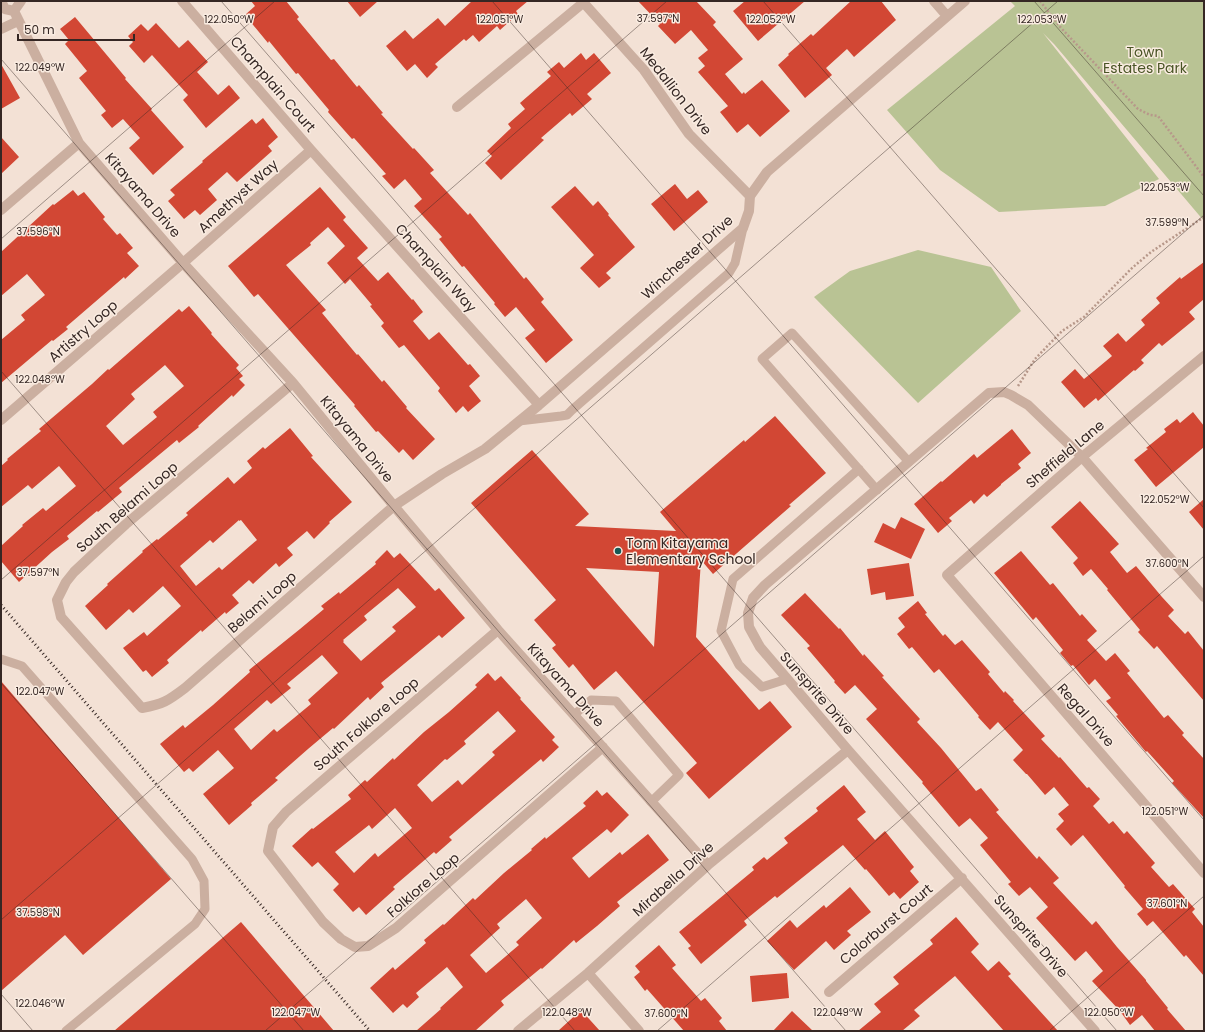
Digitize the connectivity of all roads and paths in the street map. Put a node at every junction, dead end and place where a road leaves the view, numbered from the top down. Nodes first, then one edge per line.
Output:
1 (1, 1) edge
2 (21, 1) edge
3 (182, 1) edge
4 (934, 1) edge
5 (965, 1) edge
6 (1040, 1) edge
7 (582, 2) edge
8 (14, 11) junction
9 (947, 16) junction
10 (18, 21) junction
11 (1, 29) edge
12 (457, 107) dead end
13 (79, 143) junction
14 (311, 150) junction
15 (1204, 177) edge
16 (750, 196) junction
17 (1, 210) edge
18 (1204, 217) edge
19 (743, 228) junction
20 (183, 264) junction
21 (1204, 356) edge
22 (293, 384) junction
23 (1011, 395) junction
24 (539, 405) junction
25 (1, 420) edge
26 (519, 421) junction
27 (1082, 457) junction
28 (909, 462) junction
29 (858, 469) junction
30 (876, 490) junction
31 (394, 506) junction
32 (946, 575) joint
33 (1204, 597) edge
34 (498, 630) junction
35 (1, 659) edge
36 (787, 679) junction
37 (142, 708) joint
38 (574, 715) junction
39 (603, 747) junction
40 (848, 750) junction
41 (651, 802) junction
42 (268, 850) joint
43 (708, 865) junction
44 (1204, 873) edge
45 (962, 878) junction
46 (588, 973) junction
47 (829, 992) dead end
48 (66, 1031) edge
49 (518, 1031) edge
50 (639, 1031) edge
51 (1095, 1031) edge

1 - 8 street
2 - 8 street
3 - 14 street, Champlain Court
4 - 9 street
5 - 9 street, Winchester Drive
6 - 15 path
7 - 12 street
7 - 16 street, Medallion Drive
8 - 10 street, Kitayama Drive
9 - 16 street, Winchester Drive
10 - 11 street
10 - 13 street, Kitayama Drive
13 - 17 street
13 - 20 street, Kitayama Drive
14 - 20 street, Amethyst Way
14 - 24 street, Champlain Way
16 - 19 street, Winchester Drive
18 - 23 path
19 - 24 street, Winchester Drive
19 - 26 lane
20 - 22 street, Kitayama Drive
20 - 25 street, Artistry Loop
21 - 27 street, Sheffield Lane
22 - 31 street, Kitayama Drive
22 - 37 street, South Belami Loop
23 - 27 street
23 - 28 street, Sunsprite Drive
24 - 26 street, Winchester Drive
26 - 31 street, Winchester Drive
27 - 32 street, Sheffield Lane
27 - 33 street
28 - 29 lane
28 - 30 street, Sunsprite Drive
29 - 30 lane
29 - 36 lane
30 - 36 street, Sunsprite Drive
31 - 34 street, Kitayama Drive
31 - 37 street, Belami Loop
32 - 44 street, Regal Drive
34 - 38 street, Kitayama Drive
34 - 42 street, South Folklore Loop
35 - 48 lane
36 - 40 street, Sunsprite Drive
38 - 39 street, Kitayama Drive
38 - 41 lane
39 - 41 street, Kitayama Drive
39 - 42 street, Folklore Loop
40 - 43 street, Mirabella Drive
40 - 45 street, Sunsprite Drive
41 - 43 street, Kitayama Drive
43 - 46 street, Mirabella Drive
45 - 47 street, Colorburst Court
45 - 51 street, Sunsprite Drive
46 - 49 street, Mirabella Drive
46 - 50 street

